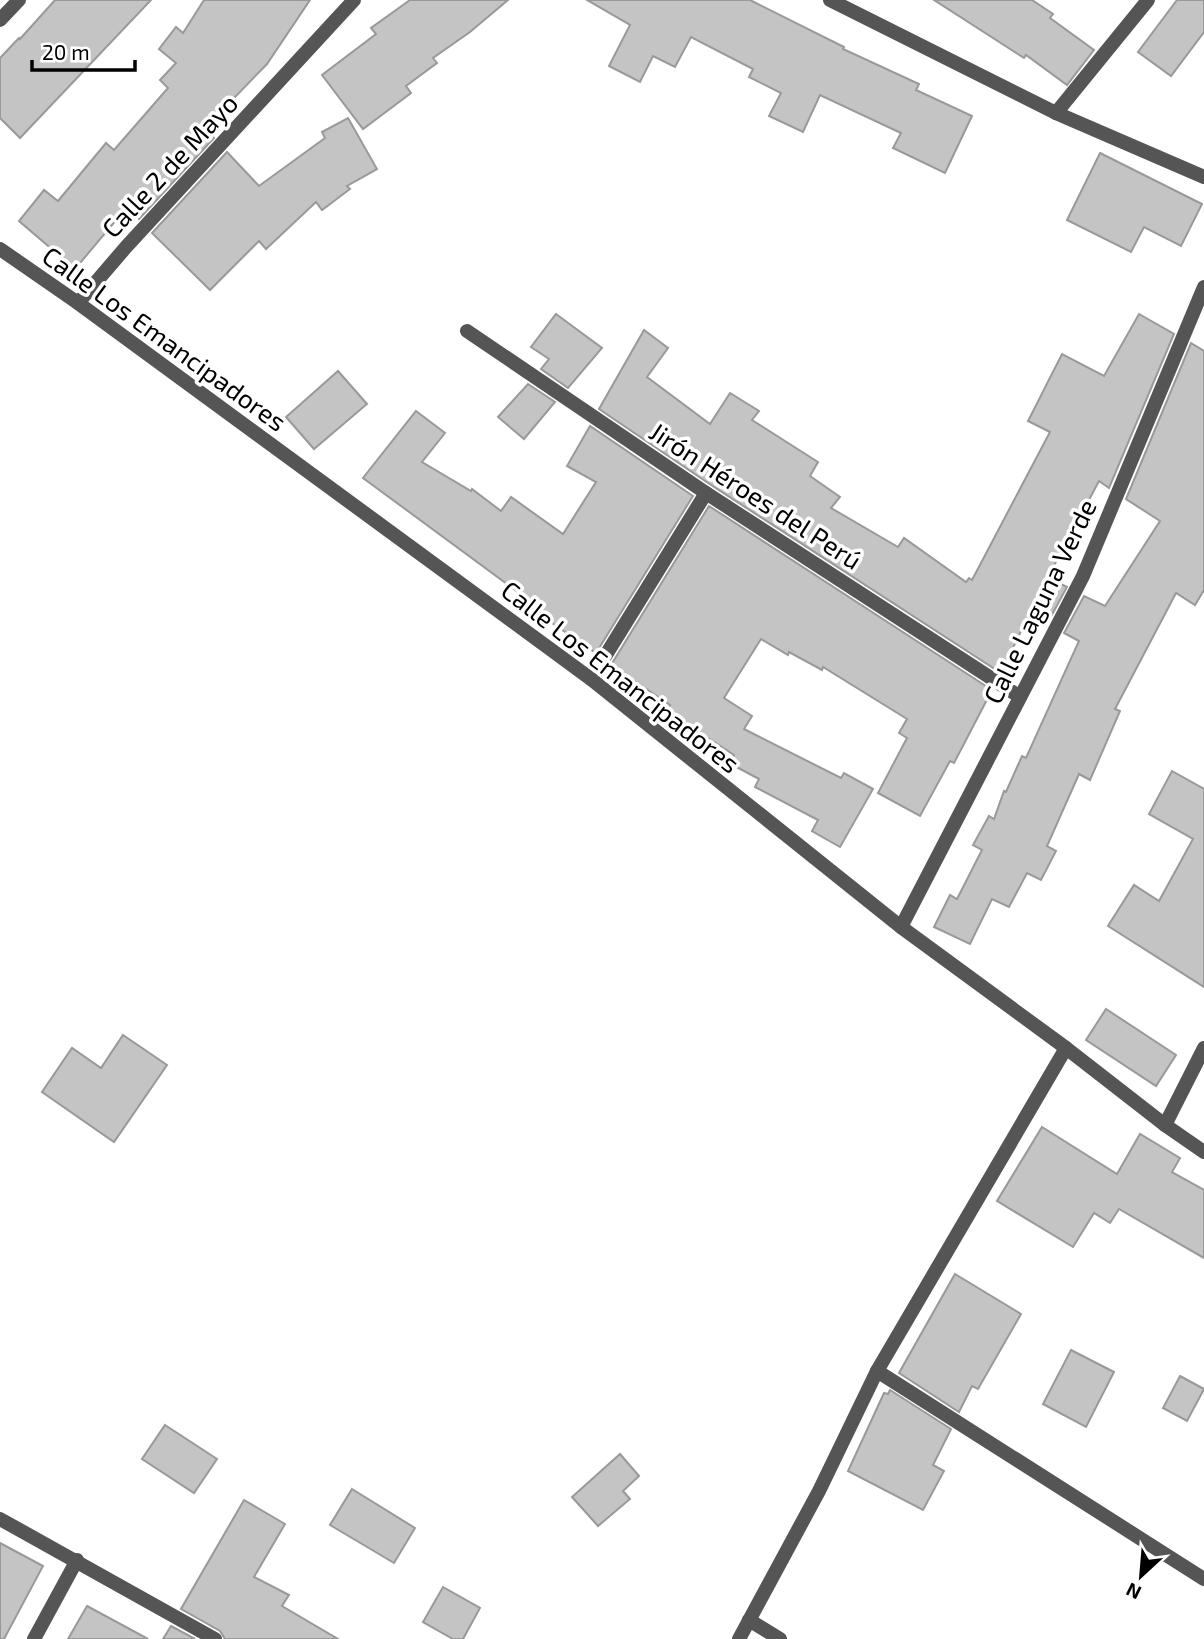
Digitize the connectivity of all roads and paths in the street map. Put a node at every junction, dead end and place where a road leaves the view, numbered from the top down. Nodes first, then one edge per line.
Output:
1 (19, 0) edge
2 (355, 0) edge
3 (830, 0) edge
4 (1148, 0) edge
5 (0, 20) edge
6 (1056, 113) junction
7 (1204, 177) edge
8 (0, 249) edge
9 (1204, 288) edge
10 (78, 303) junction
11 (467, 331) dead end
12 (706, 493) junction
13 (591, 679) junction
14 (1020, 697) junction
15 (901, 928) junction
16 (1066, 1048) junction
17 (1204, 1048) edge
18 (1165, 1125) junction
19 (1204, 1152) edge
20 (877, 1371) junction
21 (0, 1519) edge
22 (77, 1560) junction
23 (1204, 1579) edge
24 (749, 1620) junction
25 (34, 1639) edge
26 (215, 1639) edge
27 (739, 1639) edge
28 (780, 1639) edge

1 - 5 street
2 - 10 street, Calle 2 de Mayo
3 - 6 street
4 - 6 street
6 - 7 street
8 - 10 street, Calle Los Emancipadores
9 - 14 street, Calle Laguna Verde
10 - 13 street, Calle Los Emancipadores
11 - 12 street, Jirón Héroes del Perú
12 - 13 street
12 - 14 street, Jirón Héroes del Perú
13 - 15 street, Calle Los Emancipadores
14 - 15 street, Calle Laguna Verde
15 - 16 street, Calle Los Emancipadores
16 - 18 street, Calle Los Emancipadores
16 - 20 street
17 - 18 street
18 - 19 street, Calle Los Emancipadores
20 - 23 street
20 - 24 street
21 - 22 street
22 - 25 street
22 - 26 street
24 - 27 street
24 - 28 street

